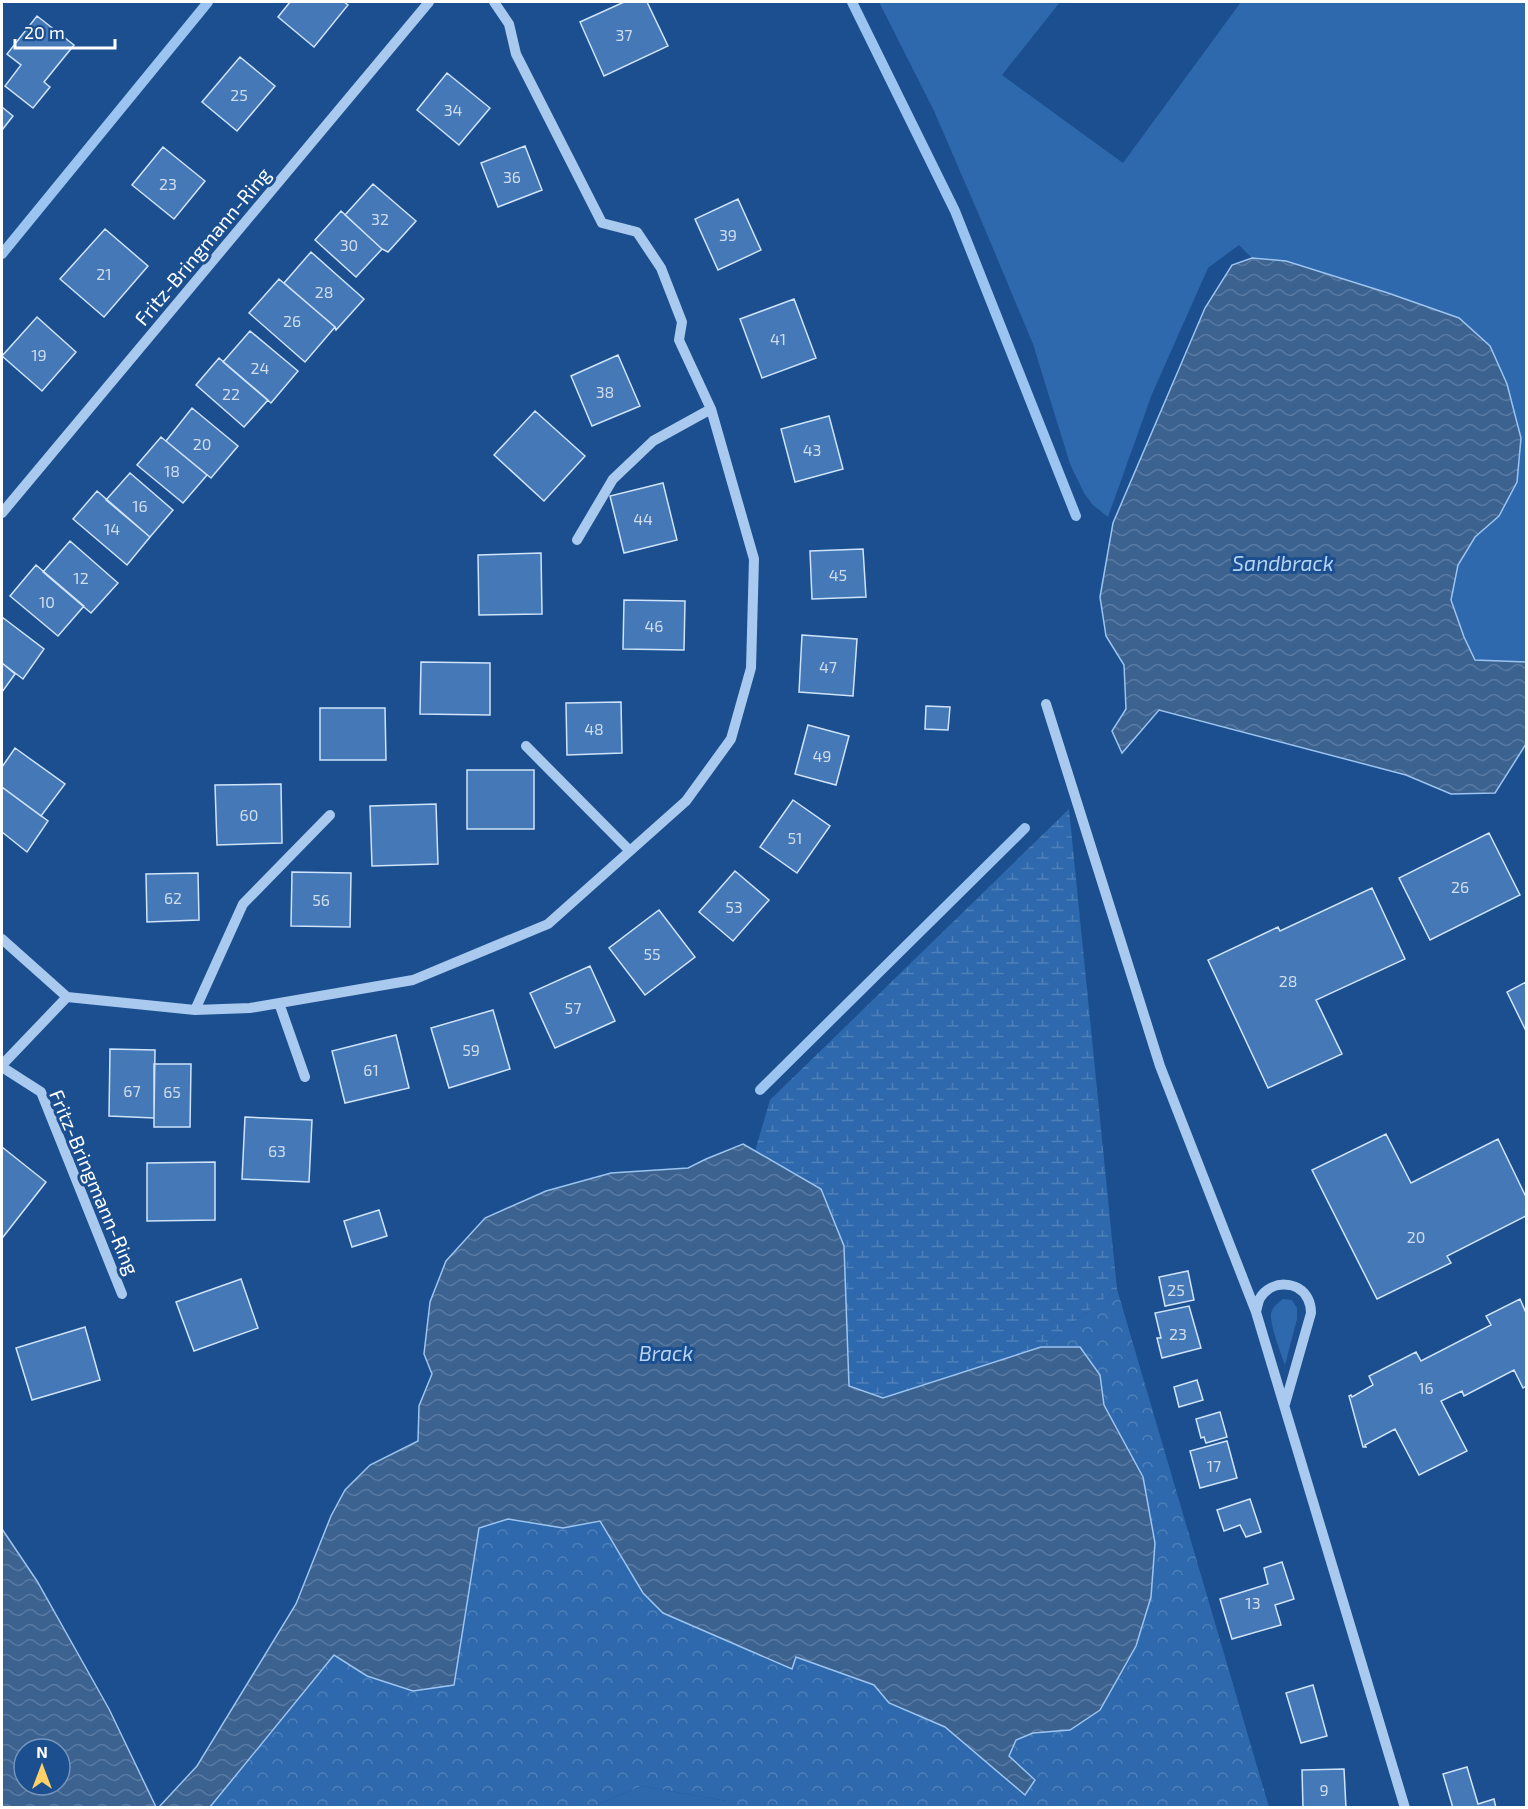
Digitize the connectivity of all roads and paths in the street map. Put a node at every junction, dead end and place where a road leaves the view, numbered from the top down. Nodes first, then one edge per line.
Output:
1 (429, 2) edge
2 (494, 2) edge
3 (711, 409) junction
4 (2, 513) edge
5 (577, 540) dead end
6 (1046, 704) dead end
7 (526, 746) dead end
8 (330, 815) dead end
9 (630, 851) junction
10 (2, 939) edge
11 (67, 997) junction
12 (279, 1003) junction
13 (195, 1010) junction
14 (2, 1066) edge
15 (305, 1077) dead end
16 (122, 1294) dead end
17 (1256, 1312) junction
18 (1285, 1405) junction
19 (1405, 1808) edge

1 - 4 street, Fritz-Bringmann-Ring
2 - 3 street
3 - 5 street
3 - 9 street
6 - 17 street
7 - 9 street
8 - 13 street
9 - 12 street
10 - 11 street
11 - 13 street
11 - 14 street, Fritz-Bringmann-Ring
12 - 13 street
12 - 15 street
14 - 16 street, Fritz-Bringmann-Ring
17 - 18 street
17 - 18 street
18 - 19 street

